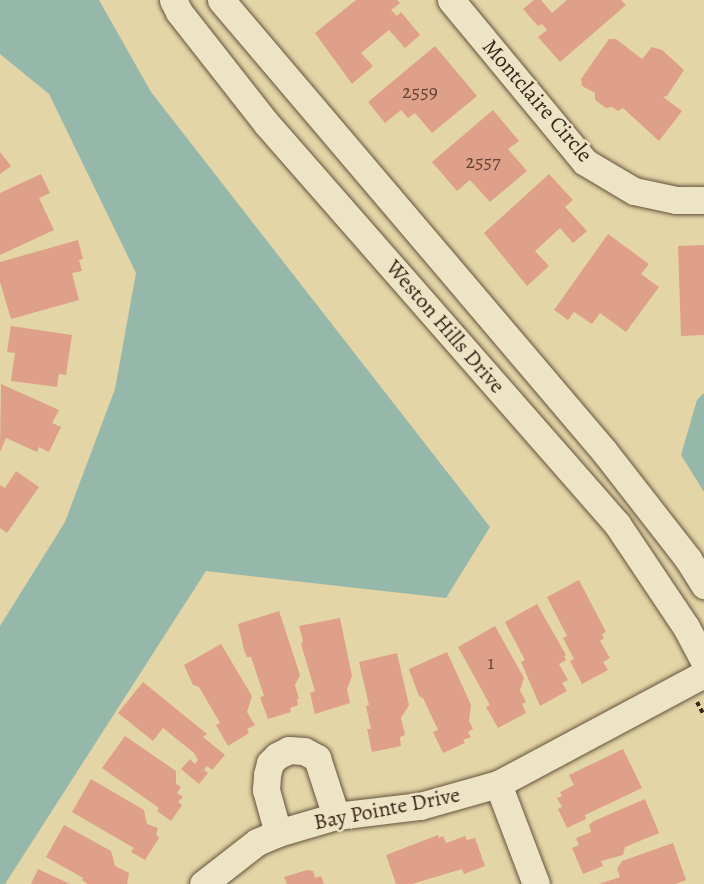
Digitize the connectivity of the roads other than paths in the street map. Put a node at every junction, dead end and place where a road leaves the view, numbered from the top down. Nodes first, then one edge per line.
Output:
1 (173, 0) edge
2 (222, 0) edge
3 (451, 0) edge
4 (704, 200) edge
5 (704, 585) edge
6 (704, 662) edge
7 (704, 674) edge
8 (498, 784) junction
9 (336, 816) junction
10 (278, 833) junction
11 (203, 884) edge
12 (536, 884) edge

1 - 6 street, Weston Hills Drive
2 - 5 street, Weston Hills Drive
3 - 4 street, Montclaire Circle
7 - 8 street, Bay Pointe Drive
8 - 9 street, Bay Pointe Drive
8 - 12 street
9 - 10 street, Bay Pointe Drive
9 - 10 street
10 - 11 street, Bay Pointe Drive

